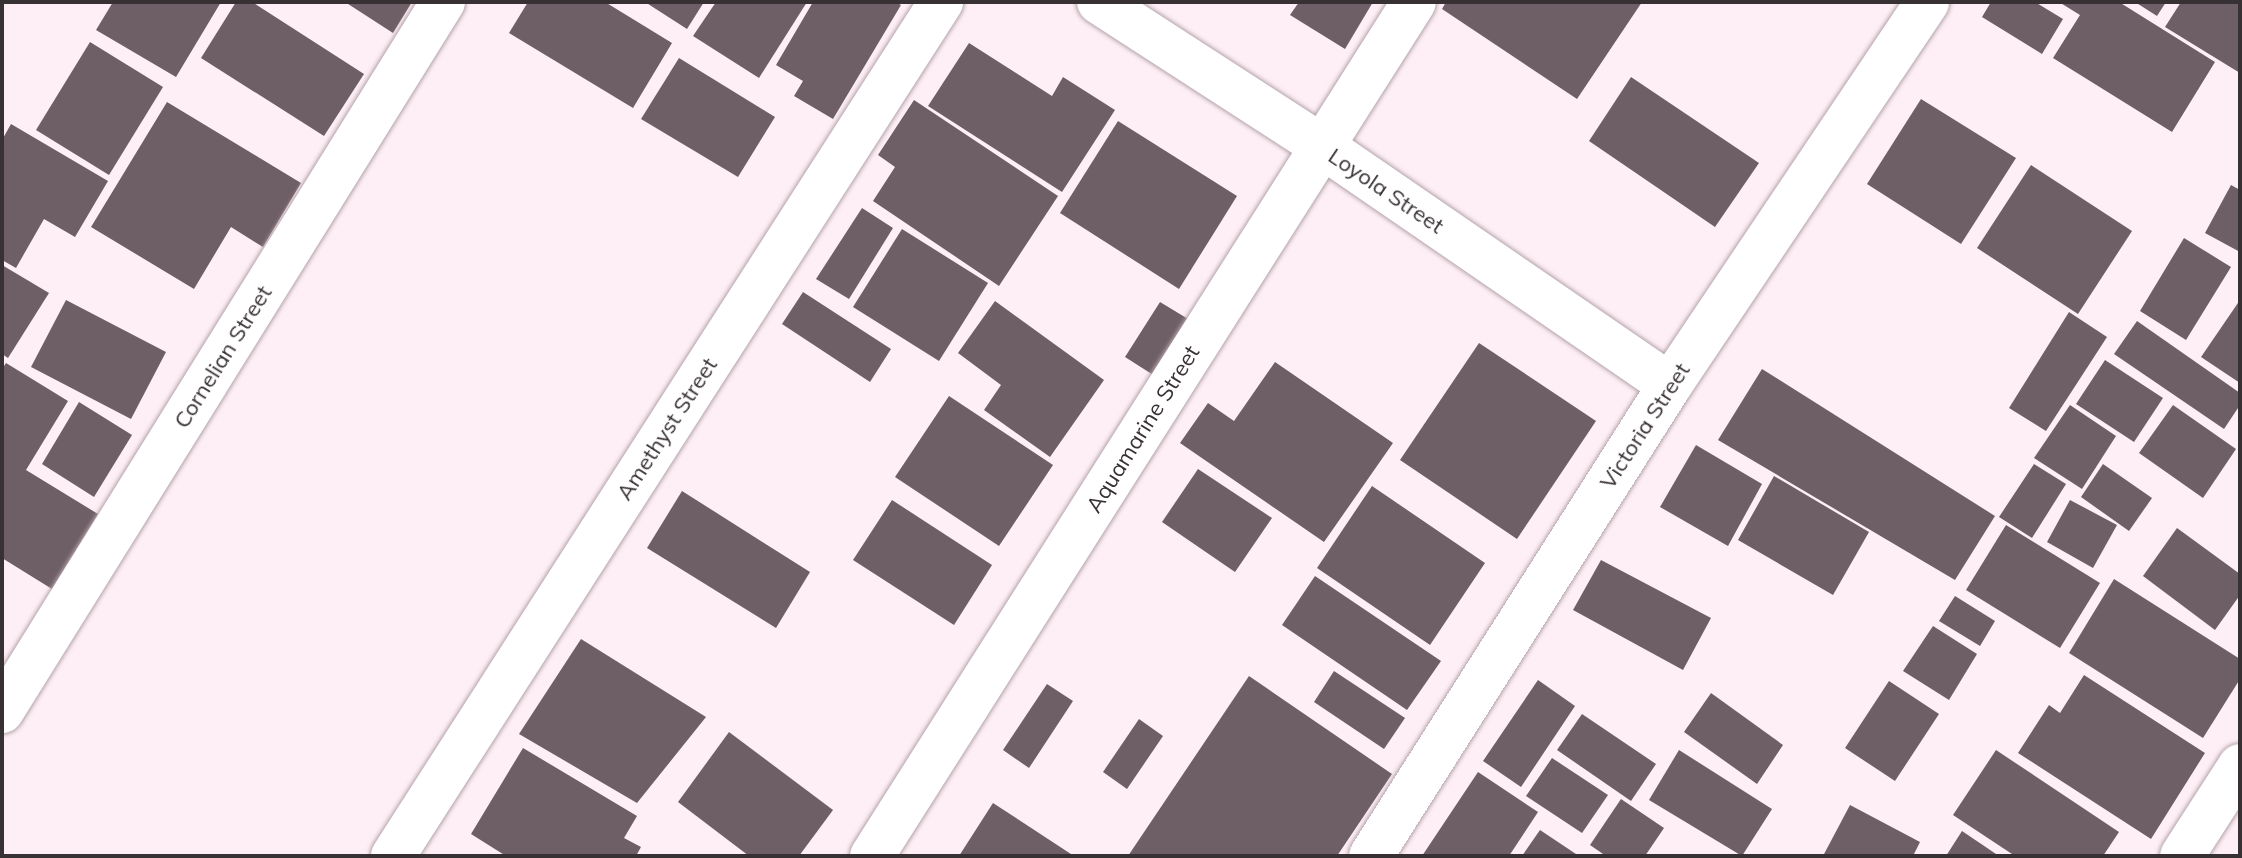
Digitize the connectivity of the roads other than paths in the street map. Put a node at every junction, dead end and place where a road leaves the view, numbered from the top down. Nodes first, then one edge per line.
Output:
1 (443, 2) edge
2 (941, 2) edge
3 (1099, 2) edge
4 (1414, 2) edge
5 (1927, 2) edge
6 (1322, 146) junction
7 (1670, 385) junction
8 (2, 711) edge
9 (2240, 766) edge
10 (393, 856) edge
11 (872, 856) edge
12 (1371, 856) edge
13 (2182, 856) edge

1 - 8 street, Cornelian Street
2 - 10 street, Amethyst Street
3 - 6 street, Loyola Street
4 - 6 street, Aquamarine Street
5 - 7 street, Victoria Street
6 - 7 street, Loyola Street
6 - 11 street, Aquamarine Street
7 - 12 street, Victoria Street
9 - 13 street

